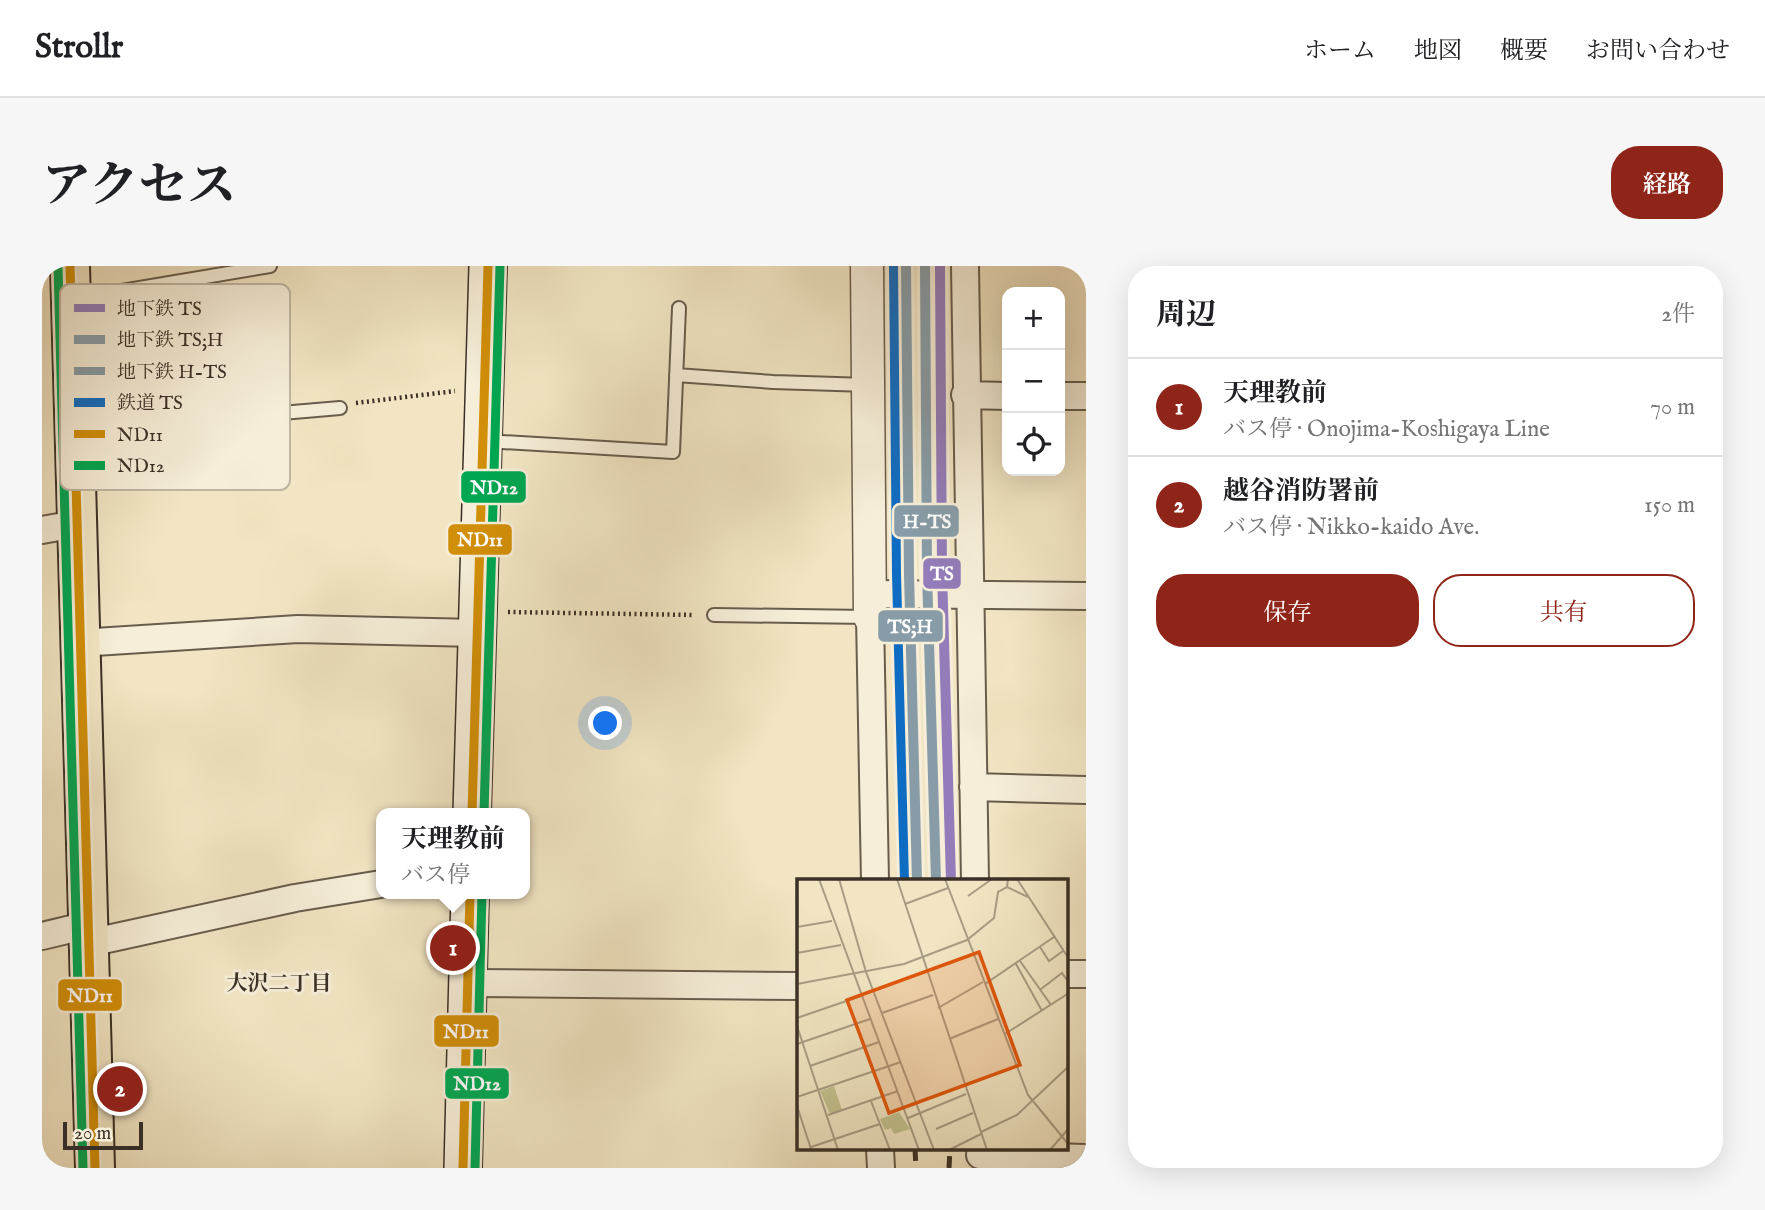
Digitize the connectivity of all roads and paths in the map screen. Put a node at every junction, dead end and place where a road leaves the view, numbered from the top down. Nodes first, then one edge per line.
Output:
1 (270, 266) edge
2 (488, 266) edge
3 (867, 266) edge
4 (965, 266) edge
5 (71, 283) edge
6 (679, 308) dead end
7 (676, 375) junction
8 (868, 385) junction
9 (485, 387) junction
10 (965, 396) junction
11 (1002, 396) edge
12 (1065, 396) edge
13 (1086, 396) edge
14 (340, 408) joint
15 (290, 412) edge
16 (483, 441) junction
17 (66, 490) edge
18 (59, 527) edge
19 (971, 594) junction
20 (1086, 596) edge
21 (869, 606) junction
22 (714, 615) joint
23 (477, 623) junction
24 (79, 643) junction
25 (973, 787) junction
26 (1086, 790) edge
27 (472, 808) edge
28 (874, 879) edge
29 (975, 879) edge
30 (376, 885) edge
31 (470, 899) edge
32 (89, 934) junction
33 (42, 936) edge
34 (1068, 974) edge
35 (1086, 974) edge
36 (468, 983) junction
37 (797, 986) edge
38 (880, 1150) edge
39 (980, 1157) edge
40 (1086, 1158) edge
41 (95, 1168) edge
42 (463, 1168) edge
43 (881, 1168) edge

1 - 5 lane
2 - 9 main road
3 - 8 street
4 - 10 street
6 - 7 lane
7 - 8 lane
7 - 16 lane
8 - 21 street
9 - 14 path
9 - 16 main road
10 - 11 street
10 - 19 street
12 - 13 street
14 - 15 lane
16 - 23 main road
17 - 18 main road
18 - 24 main road
19 - 20 street
19 - 21 street
19 - 25 street
21 - 22 lane
21 - 28 street
22 - 23 path
23 - 24 street
23 - 27 main road
24 - 32 main road
25 - 26 street
25 - 29 street
30 - 32 street
31 - 36 main road
32 - 33 street
32 - 41 main road
34 - 35 street
36 - 37 street
36 - 42 main road
38 - 43 street
39 - 40 street

